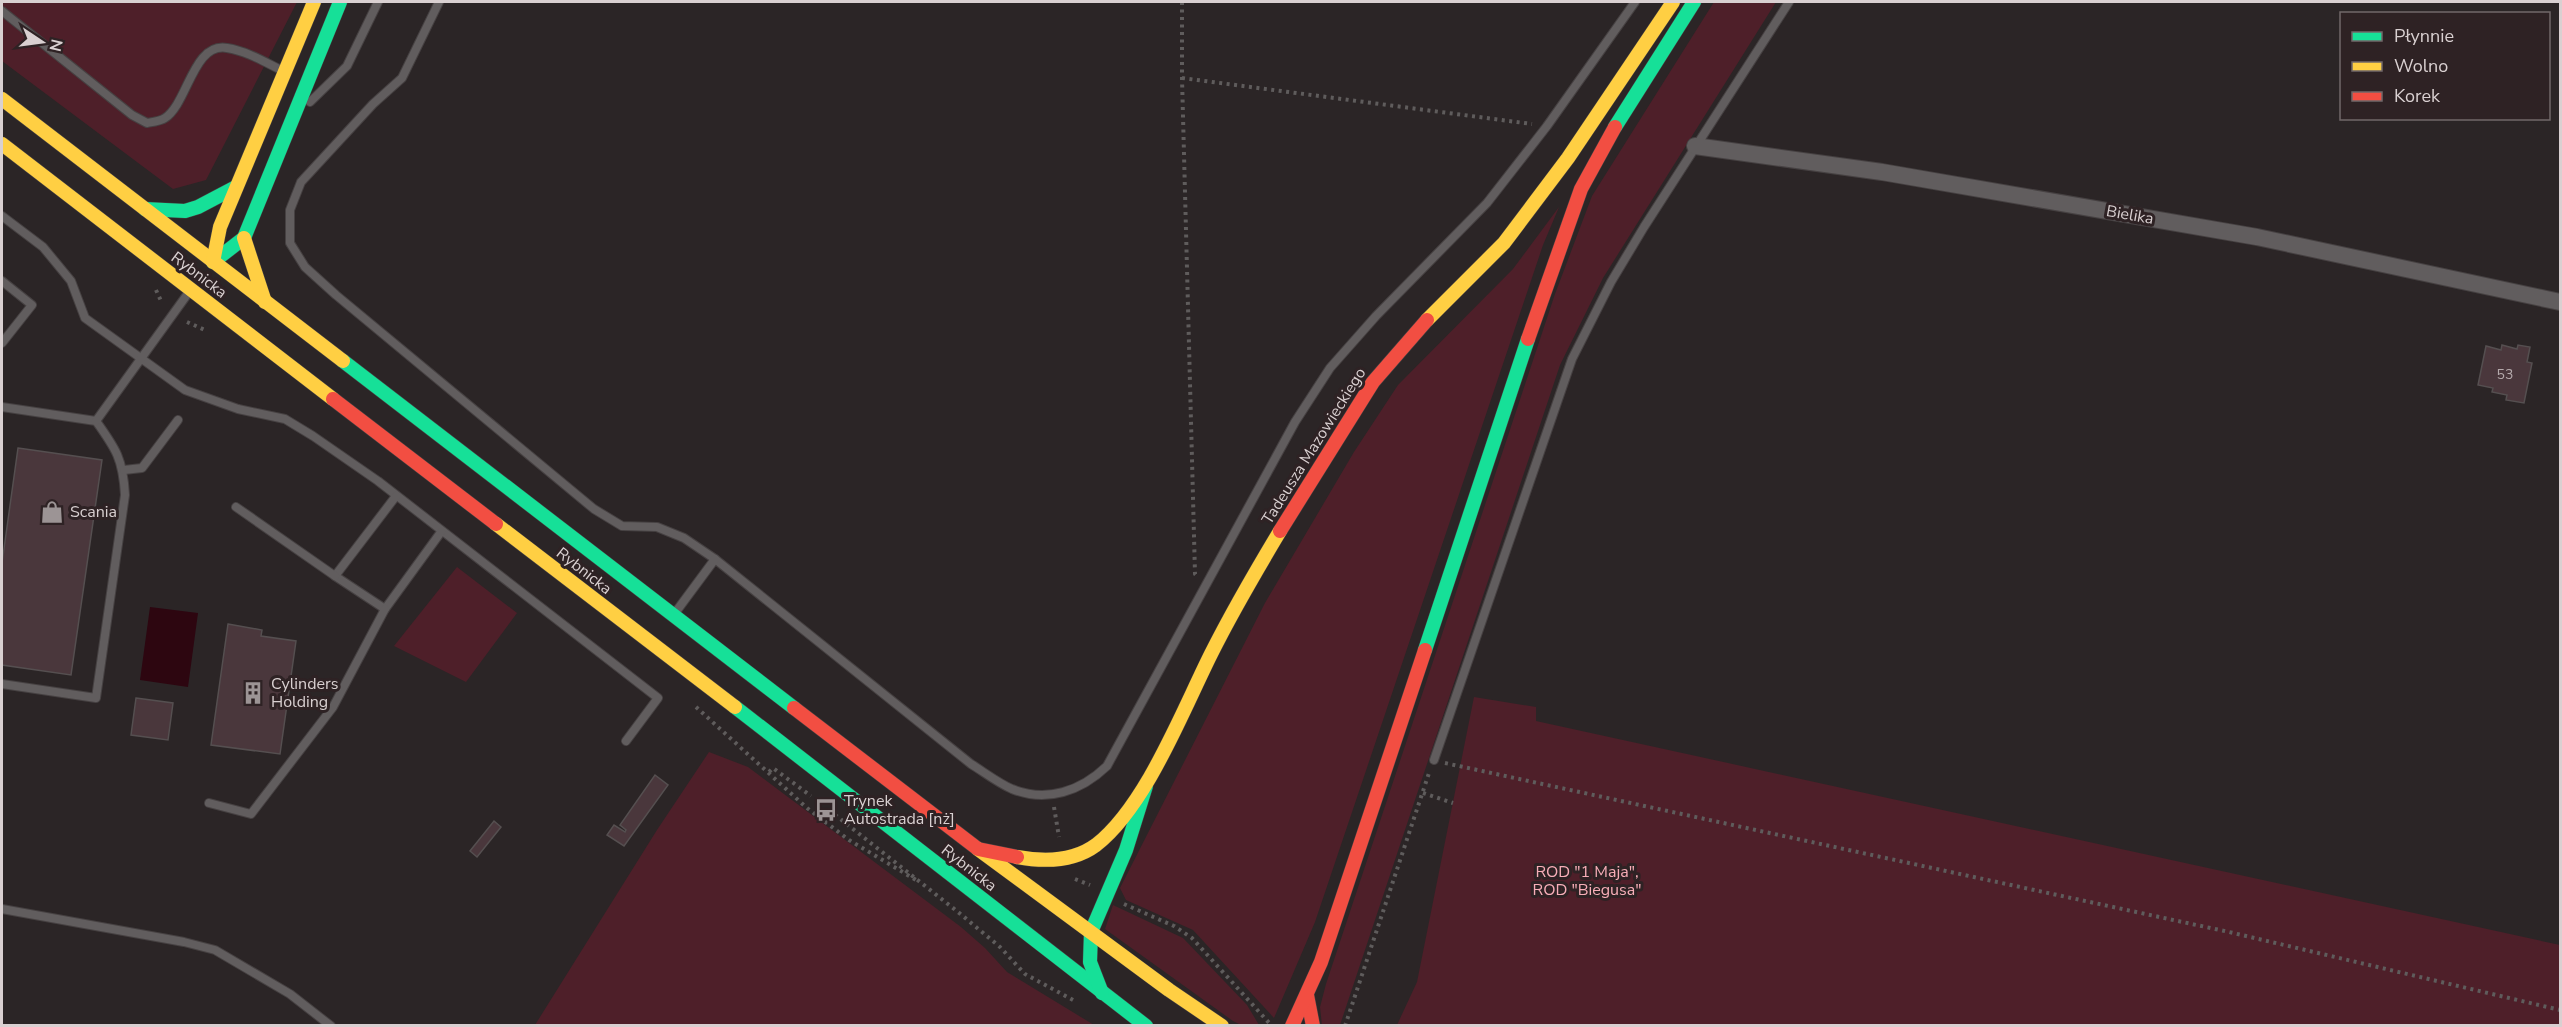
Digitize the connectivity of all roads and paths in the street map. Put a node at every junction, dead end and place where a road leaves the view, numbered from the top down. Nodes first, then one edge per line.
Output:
1 (314, 2) edge
2 (340, 2) edge
3 (378, 2) edge
4 (439, 2) edge
5 (1182, 2) edge
6 (1635, 2) edge
7 (1673, 2) edge
8 (1694, 2) edge
9 (1788, 2) edge
10 (2, 11) edge
11 (285, 72) junction
12 (1182, 78) junction
13 (2, 99) edge
14 (1547, 126) junction
15 (284, 135) junction
16 (2, 144) edge
17 (1695, 146) junction
18 (236, 187) junction
19 (145, 209) junction
20 (2, 216) edge
21 (244, 238) junction
22 (202, 275) junction
23 (2, 281) edge
24 (265, 302) junction
25 (2560, 302) edge
26 (2, 343) edge
27 (140, 358) junction
28 (2, 407) edge
29 (178, 420) dead end
30 (96, 421) junction
31 (124, 470) junction
32 (396, 496) junction
33 (236, 507) dead end
34 (441, 532) junction
35 (715, 559) junction
36 (335, 576) junction
37 (1206, 586) junction
38 (385, 609) junction
39 (674, 616) junction
40 (2, 684) edge
41 (626, 741) dead end
42 (1434, 760) junction
43 (1147, 782) junction
44 (1423, 793) junction
45 (1053, 795) junction
46 (816, 800) dead end
47 (209, 802) dead end
48 (1453, 803) dead end
49 (825, 806) dead end
50 (1062, 844) dead end
51 (978, 849) junction
52 (1073, 875) dead end
53 (916, 880) junction
54 (1099, 889) dead end
55 (1119, 901) dead end
56 (2, 909) edge
57 (1091, 932) junction
58 (1102, 993) junction
59 (1307, 995) junction
60 (1074, 1001) dead end
61 (2560, 1010) edge
62 (331, 1026) edge
63 (1146, 1026) edge
64 (1222, 1026) edge
65 (1272, 1026) edge
66 (1292, 1026) edge
67 (1313, 1026) edge
68 (1345, 1026) edge

1 - 11 main road
2 - 15 main road
3 - 15 lane
4 - 35 lane
5 - 12 path
6 - 14 lane
7 - 43 main road, Tadeusza Mazowieckiego
8 - 59 main road
9 - 17 lane
10 - 11 lane
11 - 18 main road
12 - 14 path
12 - 37 path
13 - 19 main road
14 - 37 lane
15 - 21 main road
16 - 22 main road, Rybnicka
17 - 25 street, Bielika
17 - 42 lane
18 - 19 main road
18 - 22 main road
19 - 22 main road
20 - 27 lane
21 - 22 main road
21 - 24 main road
22 - 24 main road, Rybnicka
22 - 27 lane
22 - 58 main road, Rybnicka
23 - 26 lane
24 - 39 main road, Rybnicka
27 - 30 lane
27 - 32 lane
28 - 30 lane
29 - 31 lane
30 - 31 lane
31 - 40 lane
32 - 34 lane
32 - 36 lane
33 - 36 lane
34 - 38 lane
34 - 41 lane
35 - 39 lane
35 - 45 lane
36 - 38 lane
37 - 45 lane
38 - 47 lane
39 - 51 main road, Rybnicka
42 - 44 path
42 - 61 path
43 - 51 main road
43 - 57 main road, Tadeusza Mazowieckiego
44 - 48 path
44 - 68 path
45 - 50 path
46 - 53 path
49 - 53 path
51 - 57 main road, Rybnicka
52 - 54 path
53 - 60 path
55 - 65 path
56 - 62 lane
57 - 58 main road
57 - 64 main road, Rybnicka
58 - 63 main road, Rybnicka
59 - 66 main road
59 - 67 main road

